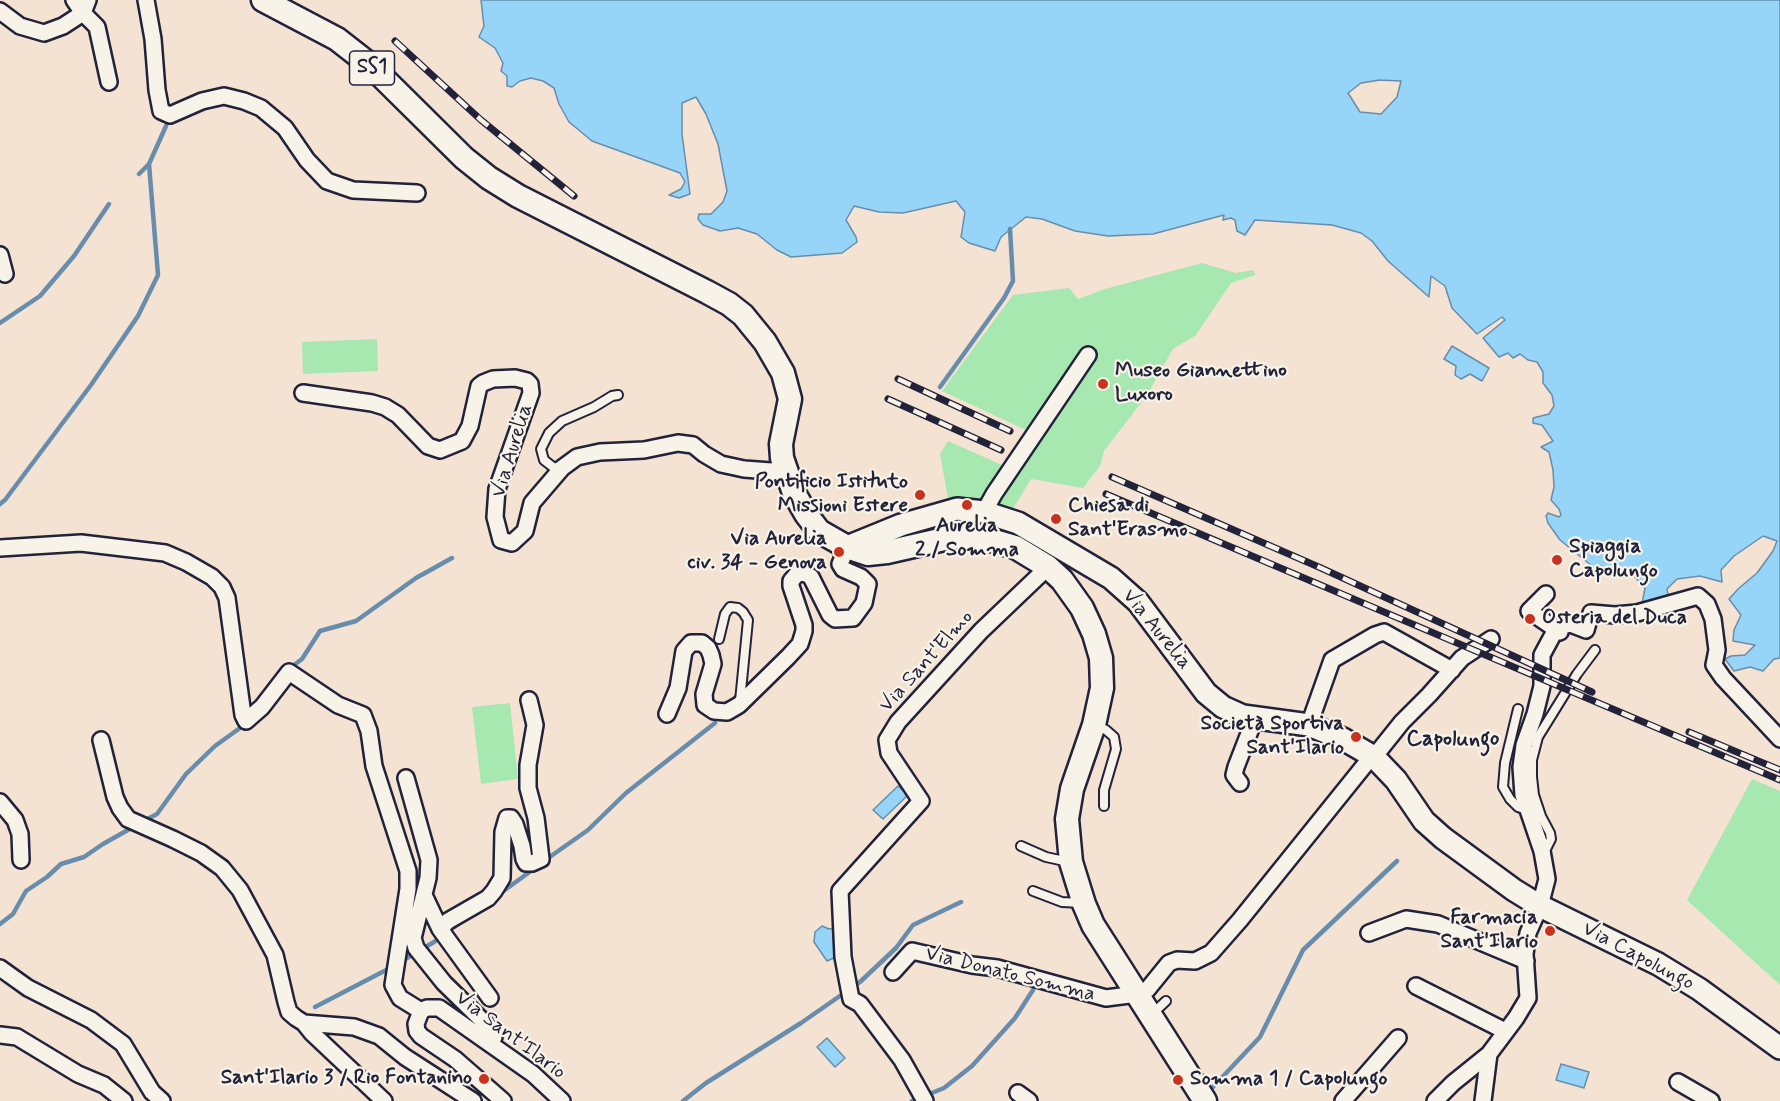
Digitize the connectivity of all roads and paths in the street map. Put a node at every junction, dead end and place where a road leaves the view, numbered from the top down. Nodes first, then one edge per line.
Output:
1 (74, 0) edge
2 (146, 0) edge
3 (263, 0) edge
4 (86, 7) edge
5 (0, 10) edge
6 (109, 82) dead end
7 (417, 193) dead end
8 (0, 255) edge
9 (5, 274) dead end
10 (1088, 355) dead end
11 (303, 393) dead end
12 (618, 395) dead end
13 (562, 468) junction
14 (785, 469) junction
15 (984, 512) junction
16 (847, 547) junction
17 (0, 548) edge
18 (1048, 567) junction
19 (1546, 594) dead end
20 (1561, 629) junction
21 (719, 639) dead end
22 (1491, 639) dead end
23 (1595, 650) dead end
24 (1452, 670) junction
25 (529, 700) dead end
26 (739, 705) junction
27 (1518, 709) dead end
28 (667, 714) dead end
29 (1255, 718) junction
30 (1094, 725) junction
31 (1309, 725) junction
32 (1780, 739) edge
33 (101, 740) dead end
34 (1373, 756) junction
35 (406, 778) dead end
36 (1240, 783) dead end
37 (0, 801) edge
38 (1104, 806) dead end
39 (1527, 810) junction
40 (1021, 846) dead end
41 (1543, 854) junction
42 (21, 860) dead end
43 (1071, 862) junction
44 (1033, 891) dead end
45 (424, 896) junction
46 (1084, 904) junction
47 (1540, 906) junction
48 (440, 929) junction
49 (1369, 933) dead end
50 (1526, 961) junction
51 (0, 968) edge
52 (892, 972) dead end
53 (1416, 986) dead end
54 (1137, 994) junction
55 (490, 999) dead end
56 (421, 1011) junction
57 (304, 1023) junction
58 (1505, 1031) junction
59 (0, 1035) edge
60 (1398, 1038) dead end
61 (490, 1044) junction
62 (1780, 1048) edge
63 (1489, 1054) junction
64 (1678, 1082) dead end
65 (124, 1101) edge
66 (162, 1101) edge
67 (384, 1101) edge
68 (473, 1101) edge
69 (503, 1101) edge
70 (562, 1101) edge
71 (925, 1101) edge
72 (1205, 1101) edge
73 (1343, 1101) edge
74 (1435, 1101) edge
75 (1483, 1101) edge
76 (1712, 1101) edge

1 - 4 street
2 - 7 street
3 - 14 main road, SS1
4 - 5 street
4 - 6 street
8 - 9 street
10 - 15 street
11 - 13 street, Via Aurelia
12 - 13 lane
13 - 14 street, Via Aurelia
14 - 16 main road
15 - 16 street, Via Aurelia
15 - 29 street, Via Aurelia
16 - 18 main road, Via Donato Somma
16 - 26 street
17 - 56 street
18 - 30 main road, Via Donato Somma
18 - 71 street, Via Sant'Elmo
19 - 20 street
20 - 32 street
20 - 39 street
21 - 26 lane
22 - 24 street
23 - 41 lane
24 - 31 street
24 - 34 street
25 - 48 street
26 - 28 street
27 - 39 lane
29 - 31 street, Via Aurelia
29 - 36 street
30 - 38 lane
30 - 43 main road, Via Donato Somma
31 - 34 street, Via Aurelia
33 - 57 street
34 - 47 street, Via Aurelia
34 - 54 street
35 - 45 street
37 - 42 street
39 - 41 street
40 - 43 lane
41 - 47 street
43 - 46 main road, Via Donato Somma
44 - 46 lane
45 - 48 street
45 - 61 street
46 - 54 main road, Via Donato Somma
47 - 50 street
47 - 62 street, Via Capolungo
48 - 55 street
49 - 50 street
50 - 58 street
51 - 66 street
52 - 54 street, Via Donato Somma
53 - 58 street
54 - 72 main road, Via Donato Somma
56 - 61 street, Via Sant'Ilario
56 - 69 street, Via Sant'Ilario
57 - 67 street
57 - 68 street
58 - 63 street
59 - 65 street
60 - 73 street
61 - 70 street, Via Sant'Ilario
63 - 74 street
63 - 75 street
64 - 76 street

